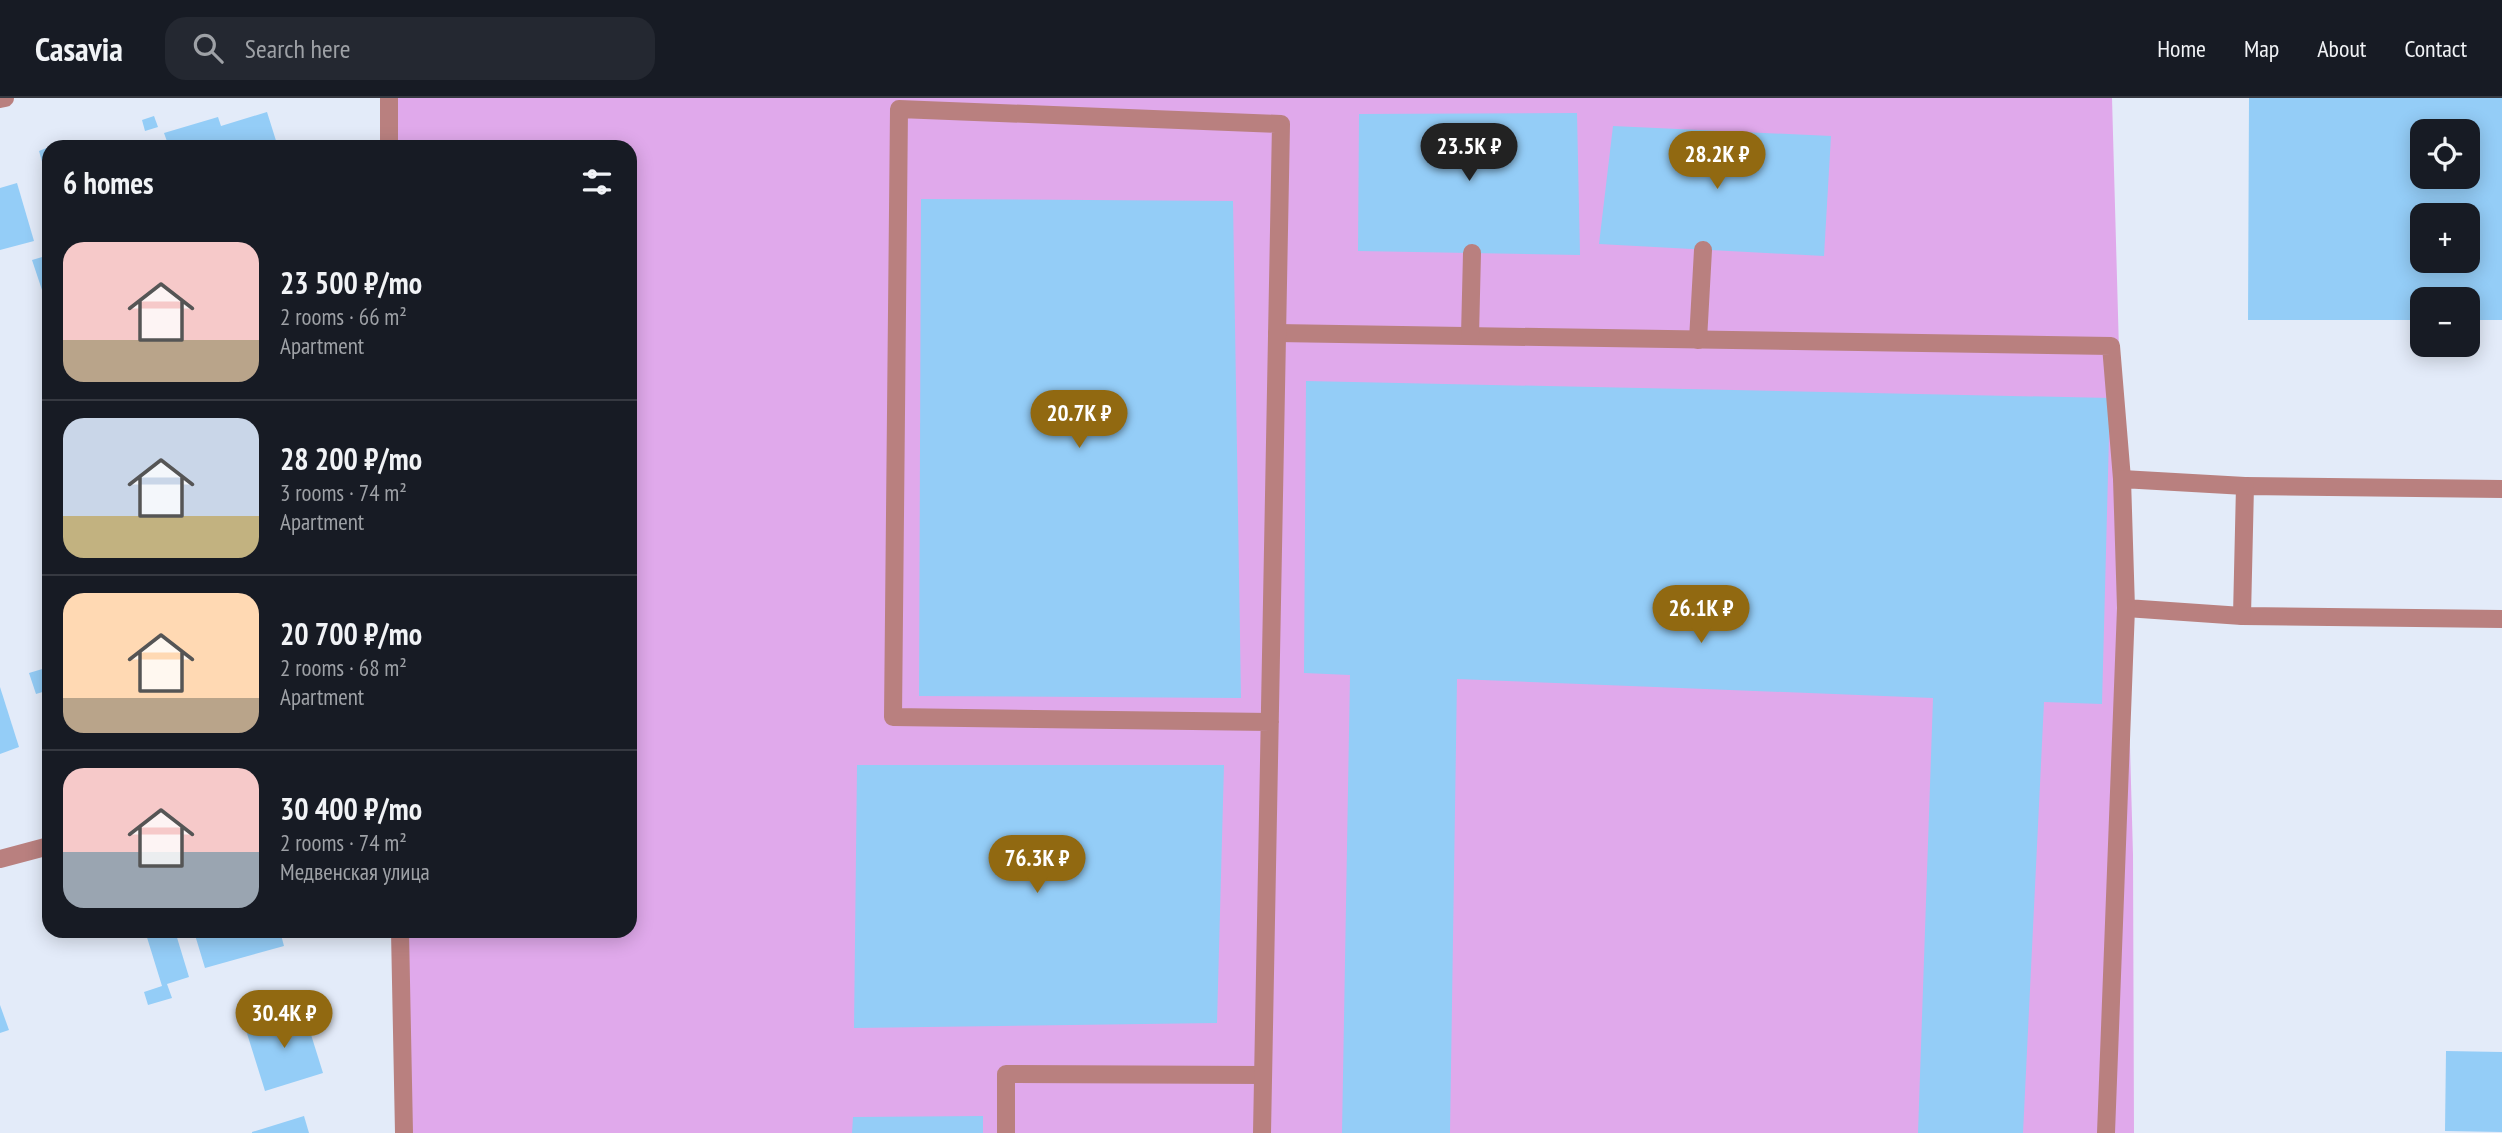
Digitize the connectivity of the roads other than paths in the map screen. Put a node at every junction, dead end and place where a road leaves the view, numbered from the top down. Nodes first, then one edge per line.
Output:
1 (389, 98) edge
2 (389, 140) edge
3 (1703, 250) dead end
4 (1472, 253) dead end
5 (1277, 333) junction
6 (1470, 336) junction
7 (1698, 340) junction
8 (2122, 479) junction
9 (2245, 486) junction
10 (2502, 489) edge
11 (2126, 608) junction
12 (2242, 616) junction
13 (2502, 619) edge
14 (1270, 722) junction
15 (42, 848) edge
16 (0, 859) edge
17 (400, 938) edge
18 (1263, 1075) junction
19 (404, 1133) edge
20 (1006, 1133) edge
21 (1262, 1133) edge
22 (2105, 1133) edge

1 - 2 street
3 - 7 street
4 - 6 street
5 - 6 street
5 - 14 street
5 - 14 street
6 - 7 street
7 - 8 street
8 - 9 street
8 - 11 street
9 - 10 street
9 - 12 street
11 - 12 street
11 - 22 street
12 - 13 street
14 - 18 street
15 - 16 street
17 - 19 street
18 - 20 street
18 - 21 street

